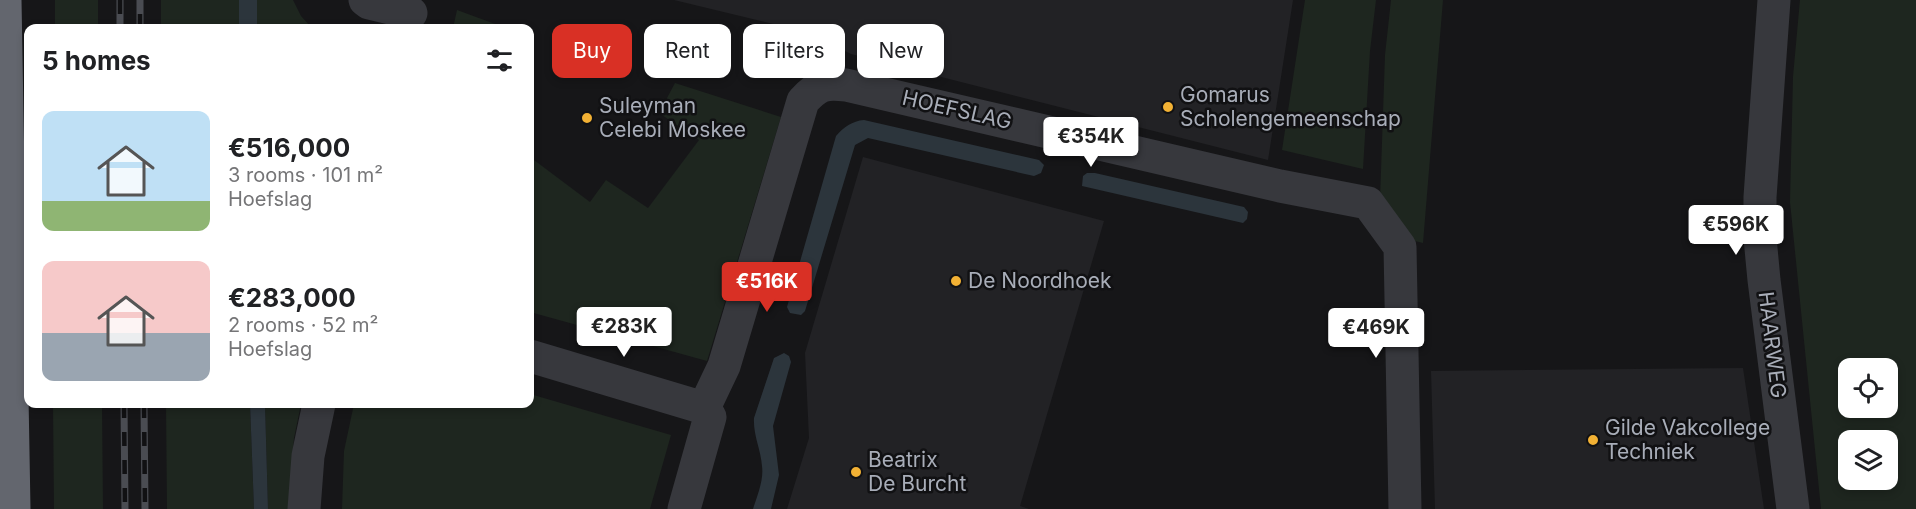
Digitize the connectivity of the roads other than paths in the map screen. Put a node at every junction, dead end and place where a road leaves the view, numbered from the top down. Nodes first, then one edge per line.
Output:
1 (5, 0) edge
2 (365, 0) edge
3 (1774, 0) edge
4 (411, 14) edge
5 (534, 357) edge
6 (318, 408) edge
7 (704, 408) junction
8 (14, 509) edge
9 (304, 509) edge
10 (684, 509) edge
11 (1405, 509) edge
12 (1793, 509) edge

1 - 8 highway
2 - 4 street
3 - 12 street, HAARWEG
5 - 7 street
6 - 9 street
7 - 10 street, HOEFSLAG
7 - 11 street, HOEFSLAG

